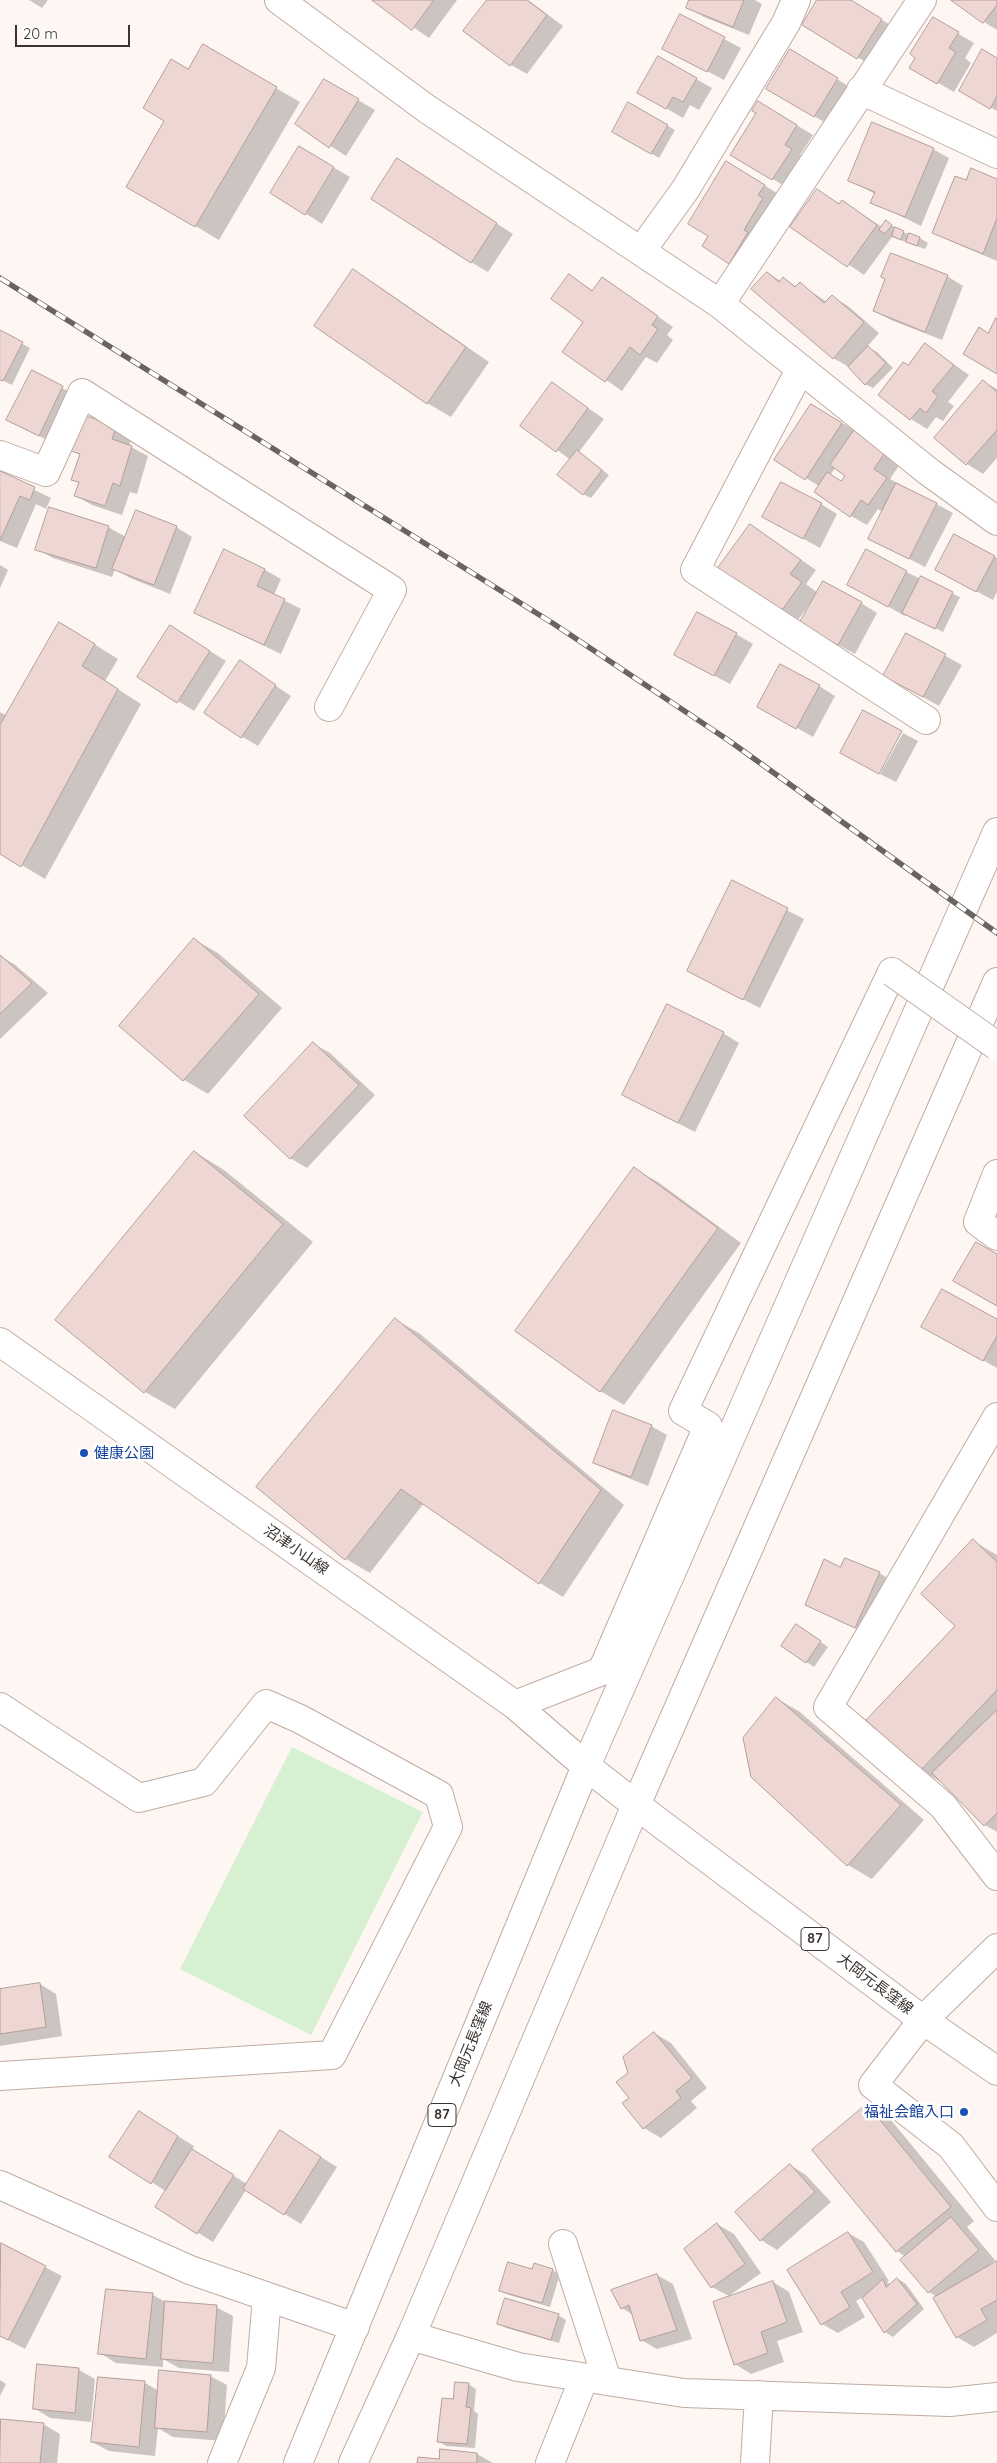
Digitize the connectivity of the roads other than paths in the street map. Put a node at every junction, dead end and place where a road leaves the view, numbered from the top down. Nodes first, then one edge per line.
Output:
1 (279, 0) edge
2 (796, 0) edge
3 (922, 0) edge
4 (861, 90) junction
5 (997, 154) edge
6 (641, 252) junction
7 (720, 304) junction
8 (800, 370) junction
9 (0, 455) edge
10 (997, 521) edge
11 (329, 707) dead end
12 (926, 720) dead end
13 (997, 832) edge
14 (997, 982) edge
15 (997, 1046) edge
16 (997, 1174) edge
17 (997, 1236) edge
18 (0, 1342) edge
19 (997, 1417) edge
20 (515, 1705) junction
21 (0, 1707) edge
22 (586, 1766) junction
23 (636, 1805) junction
24 (997, 1876) edge
25 (997, 1948) edge
26 (923, 2020) junction
27 (997, 2071) edge
28 (0, 2076) edge
29 (0, 2185) edge
30 (997, 2207) edge
31 (563, 2244) dead end
32 (267, 2296) junction
33 (355, 2326) junction
34 (411, 2336) junction
35 (596, 2379) junction
36 (759, 2395) junction
37 (997, 2398) edge
38 (757, 2460) edge
39 (222, 2463) edge
40 (298, 2463) edge
41 (353, 2463) edge
42 (550, 2463) edge

1 - 6 street
2 - 6 street
3 - 4 street
4 - 5 street
4 - 7 street
6 - 7 street
7 - 8 street
8 - 10 street
8 - 12 street
9 - 11 street
13 - 22 street
14 - 23 street
15 - 20 street, bridge
16 - 17 street
18 - 20 street, 沼津小山線
19 - 24 street
20 - 22 street, 沼津小山線
21 - 28 street
22 - 23 street, 大岡元長窪線 / 87
22 - 33 street, 大岡元長窪線 / 87
23 - 26 street, 大岡元長窪線 / 87
23 - 34 street
25 - 26 street
26 - 27 street, 大岡元長窪線 / 87
26 - 30 street
29 - 32 street
31 - 35 street
32 - 33 street
32 - 39 street
33 - 40 street, 大岡元長窪線 / 87
34 - 35 street
34 - 41 street
35 - 36 street
35 - 42 street
36 - 37 street
36 - 38 street

